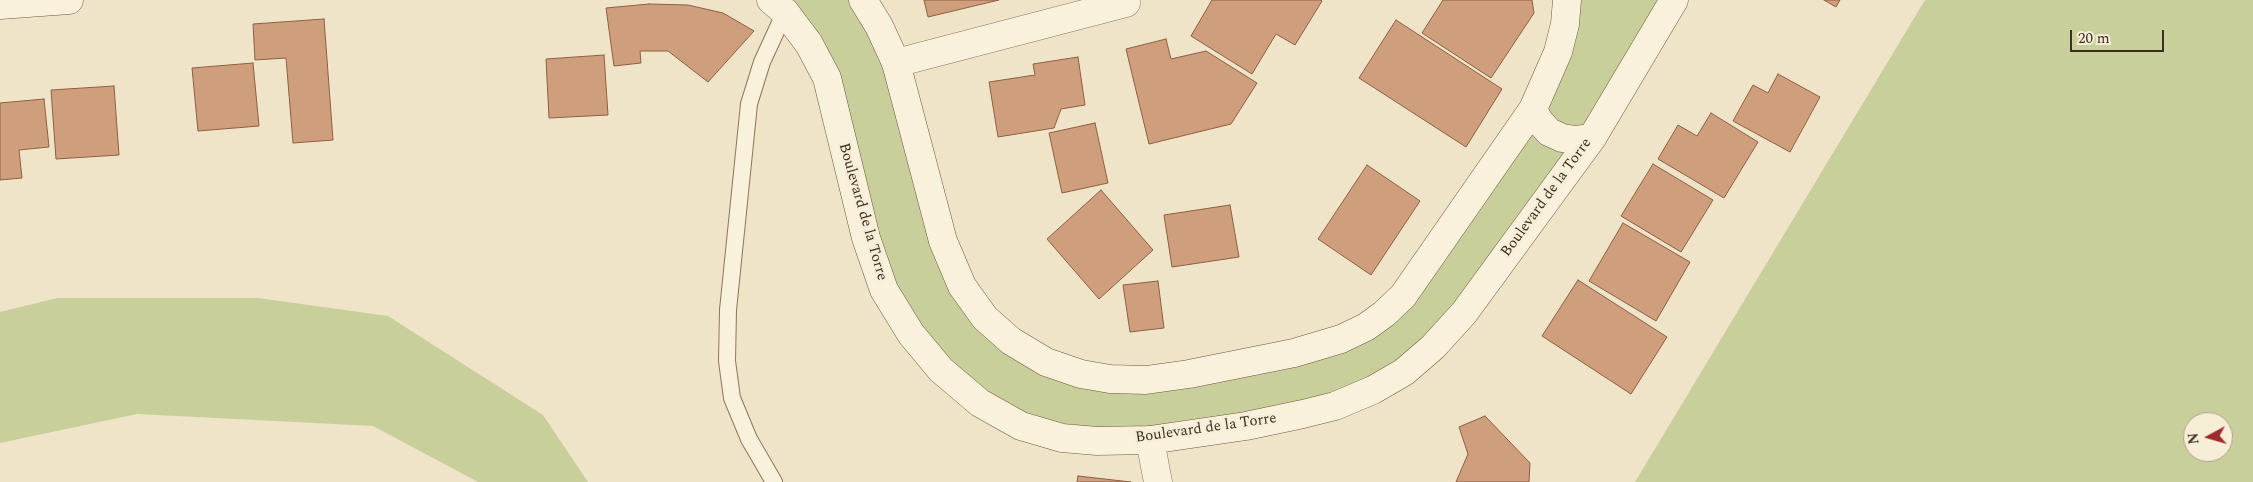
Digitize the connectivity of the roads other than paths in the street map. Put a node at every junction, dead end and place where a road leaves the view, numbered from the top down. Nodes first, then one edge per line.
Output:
1 (69, 0) edge
2 (863, 0) edge
3 (1567, 0) edge
4 (1674, 0) edge
5 (1126, 3) dead end
6 (0, 5) edge
7 (778, 6) edge
8 (896, 62) junction
9 (1533, 109) junction
10 (1592, 138) junction
11 (1150, 440) junction
12 (774, 482) edge
13 (1158, 482) edge

1 - 6 street
2 - 8 street
3 - 9 street
4 - 10 street, Boulevard de la Torre
5 - 8 street
7 - 11 street, Boulevard de la Torre
7 - 12 lane
8 - 9 street
9 - 10 street
10 - 11 street, Boulevard de la Torre
11 - 13 street

